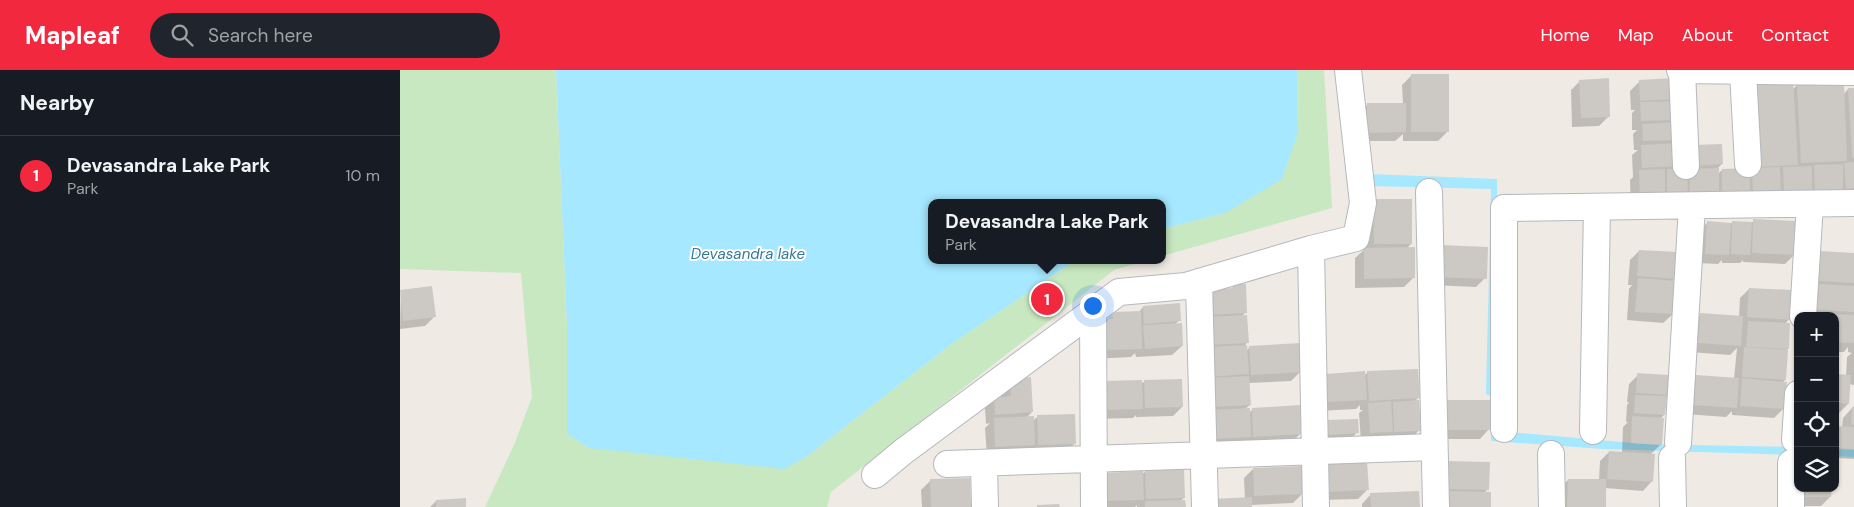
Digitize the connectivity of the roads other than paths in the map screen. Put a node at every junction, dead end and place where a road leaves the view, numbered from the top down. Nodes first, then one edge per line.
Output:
1 (1348, 70) edge
2 (1681, 70) edge
3 (1743, 72) junction
4 (1854, 72) edge
5 (1748, 164) dead end
6 (1686, 166) dead end
7 (1429, 192) dead end
8 (1854, 203) edge
9 (1810, 204) junction
10 (1692, 206) junction
11 (1597, 207) junction
12 (1311, 249) junction
13 (1199, 282) junction
14 (1092, 311) junction
15 (1803, 312) edge
16 (1797, 402) edge
17 (1504, 429) dead end
18 (1593, 431) dead end
19 (1434, 447) junction
20 (1315, 451) junction
21 (1551, 454) dead end
22 (1204, 455) junction
23 (1094, 459) junction
24 (984, 463) junction
25 (947, 464) dead end
26 (875, 475) dead end
27 (985, 507) edge
28 (1094, 507) edge
29 (1205, 507) edge
30 (1316, 507) edge
31 (1436, 507) edge
32 (1552, 507) edge
33 (1673, 507) edge
34 (1791, 507) edge

1 - 12 street
2 - 3 street
2 - 6 street
3 - 4 street
3 - 5 street
7 - 19 street
8 - 9 street
9 - 10 street
9 - 15 street
10 - 11 street
10 - 33 street
11 - 17 street
11 - 18 street
12 - 13 street
12 - 20 street
13 - 14 street
13 - 22 street
14 - 23 street
14 - 26 street
16 - 34 street
19 - 20 street
19 - 31 street
20 - 22 street
20 - 30 street
21 - 32 street
22 - 23 street
22 - 29 street
23 - 24 street
23 - 28 street
24 - 25 street
24 - 27 street

